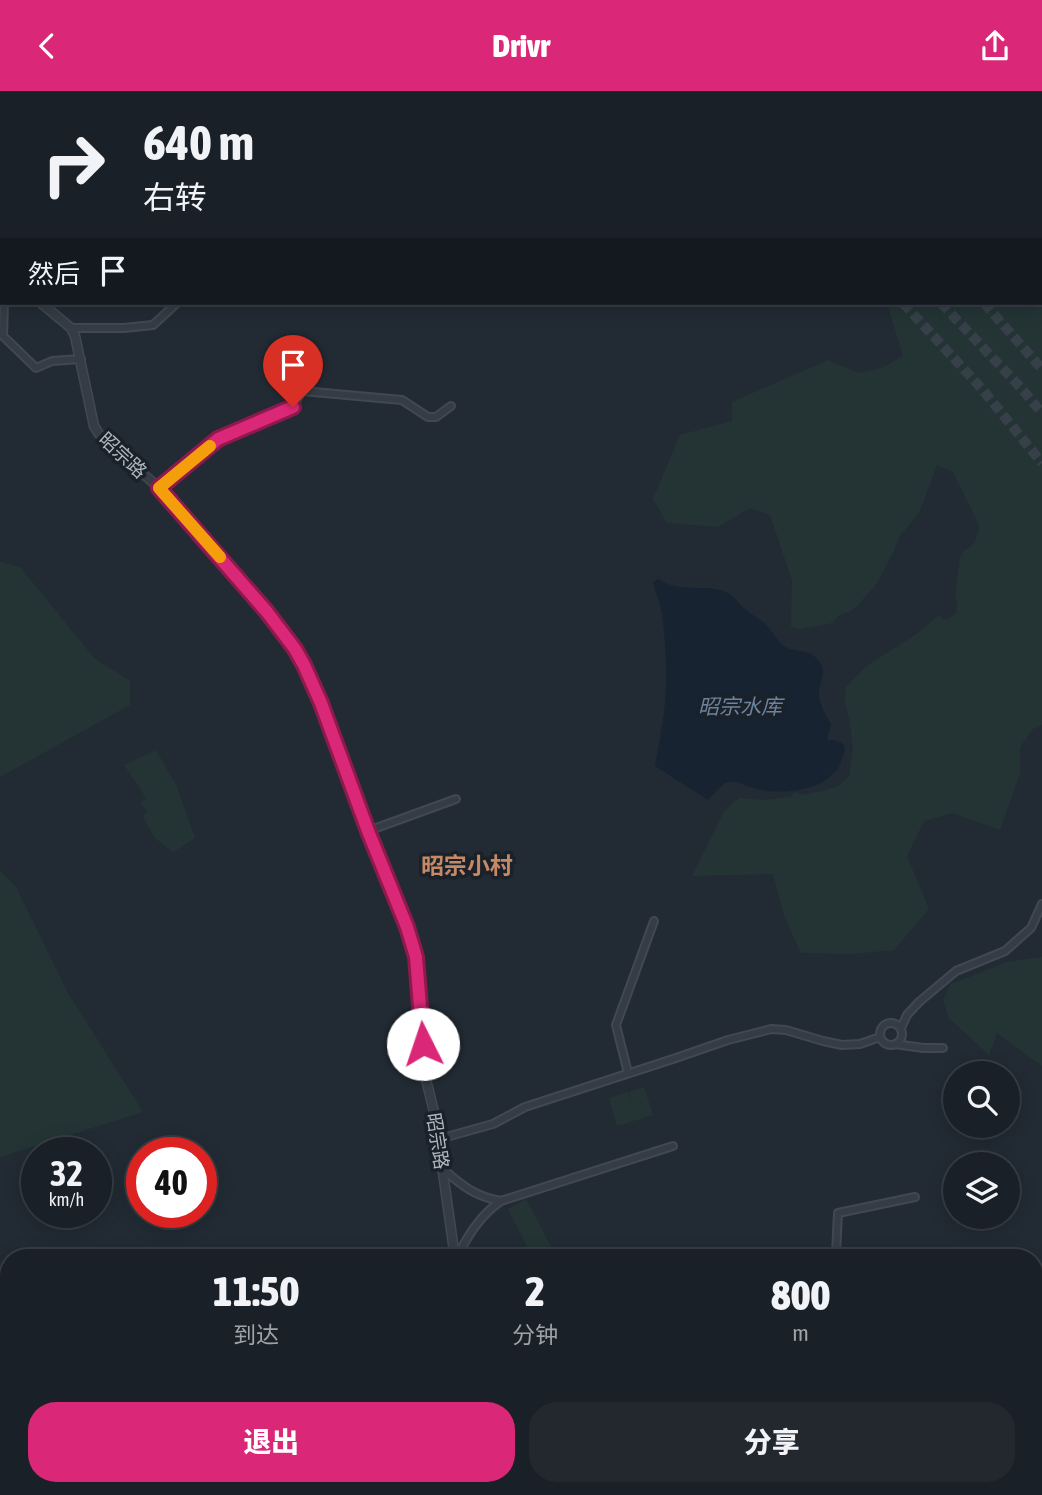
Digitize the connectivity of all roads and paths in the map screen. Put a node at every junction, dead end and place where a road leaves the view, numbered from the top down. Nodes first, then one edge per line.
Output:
1 (4, 305) edge
2 (43, 305) edge
3 (175, 305) edge
4 (71, 328) junction
5 (313, 351) dead end
6 (81, 359) junction
7 (302, 391) junction
8 (451, 406) dead end
9 (159, 488) junction
10 (456, 799) dead end
11 (368, 831) junction
12 (1042, 904) edge
13 (654, 921) dead end
14 (907, 1015) junction
15 (892, 1023) junction
16 (901, 1030) junction
17 (880, 1037) junction
18 (895, 1044) junction
19 (915, 1045) junction
20 (943, 1048) dead end
21 (628, 1073) junction
22 (439, 1139) junction
23 (673, 1146) dead end
24 (443, 1169) junction
25 (915, 1197) dead end
26 (501, 1201) junction
27 (454, 1249) edge
28 (460, 1249) edge
29 (836, 1249) edge

1 - 6 street
2 - 4 street
3 - 4 street
4 - 6 street, 昭宗路
5 - 7 street
6 - 9 street, 昭宗路
7 - 8 street
7 - 9 street
9 - 11 street, 昭宗路
10 - 11 street
11 - 22 street, 昭宗路
12 - 14 street
13 - 21 street
14 - 15 street
14 - 16 street
15 - 16 street
15 - 17 street
16 - 18 street
16 - 19 street
17 - 18 street
17 - 21 street
18 - 19 street
19 - 20 street
21 - 22 street
22 - 24 street, 昭宗路
23 - 26 street
24 - 26 street
24 - 27 street, 昭宗路
25 - 29 street
26 - 28 street

